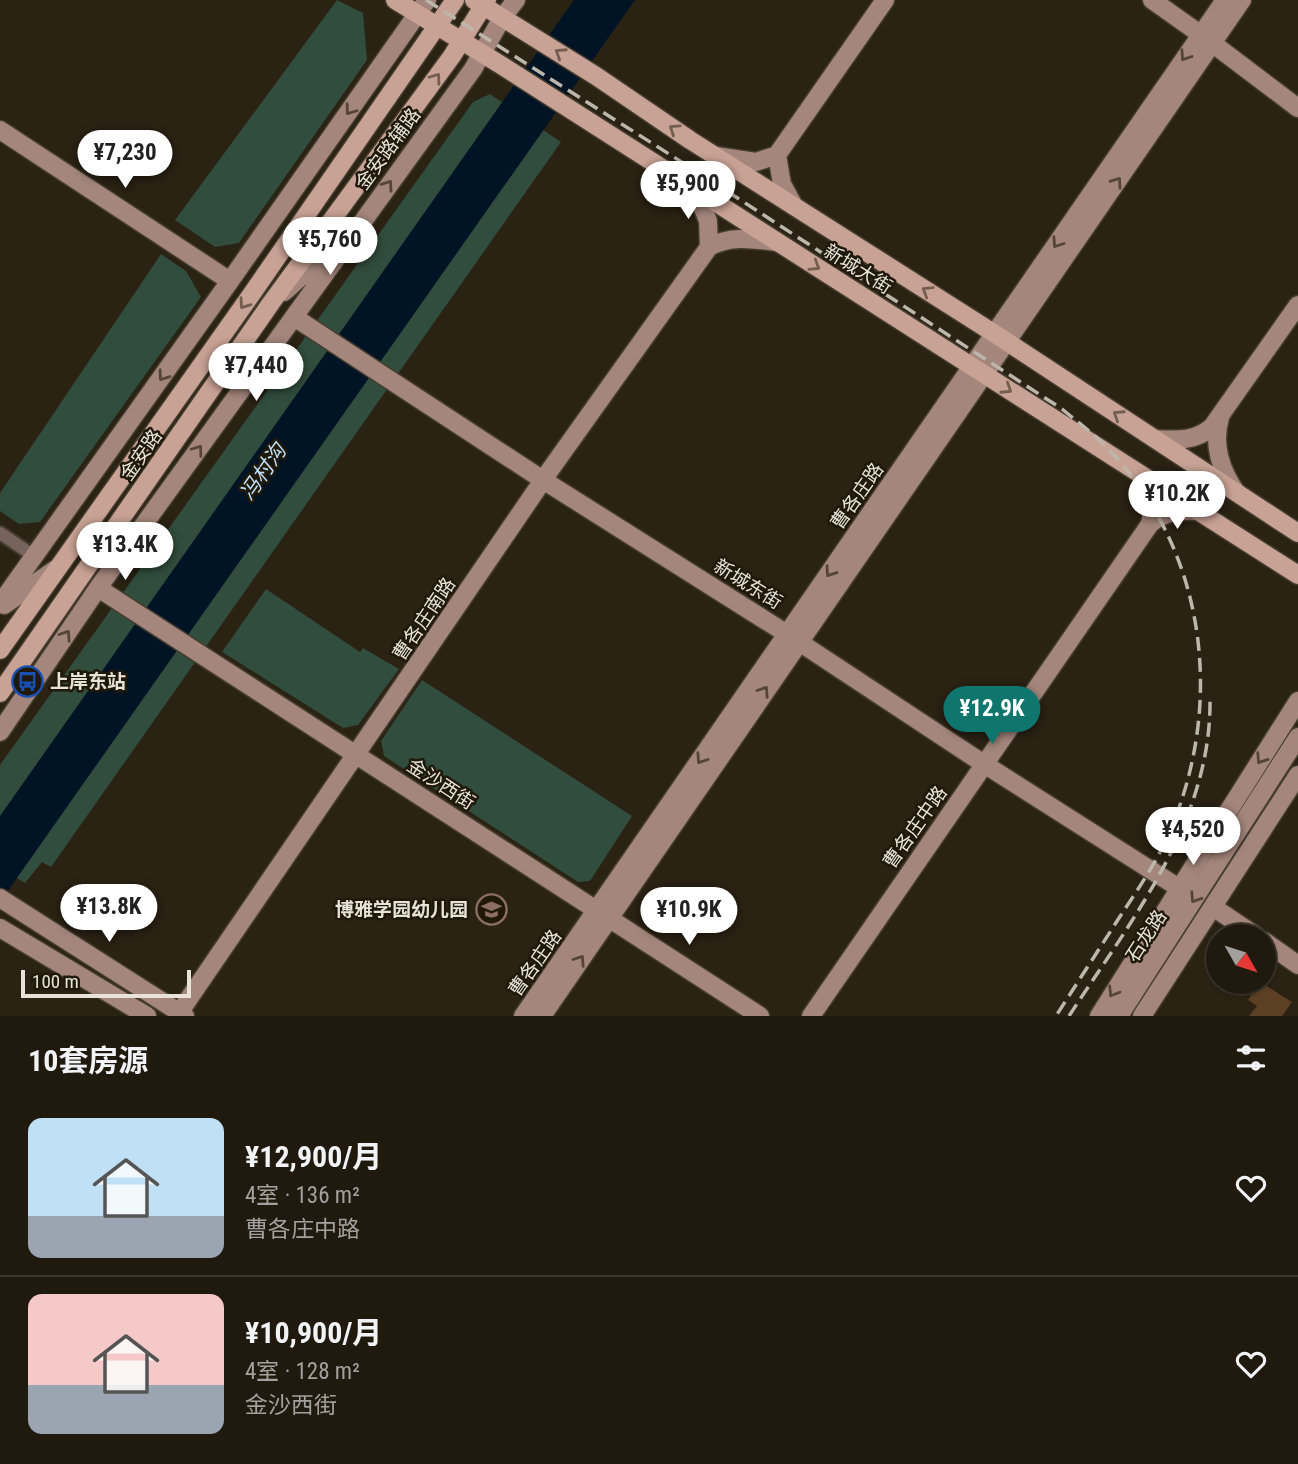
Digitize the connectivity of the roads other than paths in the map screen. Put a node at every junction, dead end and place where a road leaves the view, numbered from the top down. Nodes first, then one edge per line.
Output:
1 (396, 0) edge
2 (455, 0) edge
3 (516, 0) edge
4 (885, 0) edge
5 (1152, 0) edge
6 (1225, 0) edge
7 (1242, 0) edge
8 (481, 2) edge
9 (422, 7) edge
10 (502, 19) junction
11 (437, 27) junction
12 (1206, 39) junction
13 (462, 41) junction
14 (481, 54) junction
15 (1298, 108) edge
16 (0, 130) edge
17 (777, 155) junction
18 (716, 156) junction
19 (696, 191) junction
20 (794, 206) junction
21 (362, 221) junction
22 (776, 242) junction
23 (709, 247) junction
24 (230, 281) junction
25 (271, 303) junction
26 (1298, 305) edge
27 (294, 317) junction
28 (1001, 338) junction
29 (978, 370) junction
30 (1220, 418) junction
31 (1155, 439) junction
32 (543, 480) junction
33 (1147, 480) junction
34 (1236, 492) junction
35 (1197, 512) junction
36 (1150, 524) junction
37 (0, 533) edge
38 (1298, 533) edge
39 (34, 556) junction
40 (59, 567) junction
41 (1298, 575) edge
42 (98, 588) junction
43 (0, 606) edge
44 (793, 637) junction
45 (0, 650) edge
46 (0, 693) edge
47 (1298, 701) edge
48 (0, 732) edge
49 (1298, 737) edge
50 (357, 755) junction
51 (984, 764) junction
52 (1298, 775) edge
53 (1179, 888) junction
54 (6, 902) edge
55 (1213, 907) junction
56 (603, 914) junction
57 (1238, 924) edge
58 (0, 928) edge
59 (1276, 949) edge
60 (1298, 965) edge
61 (180, 1015) edge
62 (147, 1016) edge
63 (523, 1016) edge
64 (542, 1016) edge
65 (760, 1016) edge
66 (810, 1016) edge
67 (1099, 1016) edge
68 (1119, 1016) edge
69 (1142, 1016) edge

1 - 9 main road, 新城大街
2 - 11 main road, 金安路
3 - 10 street, 金安路辅路
4 - 17 street
5 - 12 street
6 - 12 street, 曹各庄路
7 - 12 street, 曹各庄路
8 - 10 main road, 新城大街
8 - 13 main road, 金安路
9 - 11 main road, 新城大街
9 -> 24 street
10 - 14 street, 金安路辅路
18 -> 10 main road, 新城大街
11 - 13 main road, 新城大街
11 -> 40 main road, 金安路
12 - 15 street
12 - 28 street, 曹各庄路
13 - 14 main road, 新城大街
25 -> 13 main road, 金安路
14 - 19 main road, 新城大街
21 -> 14 street, 金安路辅路
16 - 24 street
17 - 18 street
17 - 20 street
18 - 20 main road, 新城大街
19 - 22 main road, 新城大街
19 - 23 street
28 -> 20 main road, 新城大街
21 - 25 street
21 - 27 street, 金安路辅路
22 - 23 street
22 -> 29 main road, 新城大街
23 - 32 street, 曹各庄南路
24 -> 39 street
25 - 46 main road, 金安路
26 - 30 street
27 - 32 street, 新城东街
42 -> 27 street, 金安路辅路
28 - 29 street, 曹各庄路
31 -> 28 main road, 新城大街
29 -> 33 main road, 新城大街
29 - 44 street, 曹各庄路
30 - 31 street
30 - 34 street
31 - 34 main road, 新城大街
32 - 44 street, 新城东街
32 - 50 street, 曹各庄南路
33 - 35 main road, 新城大街
33 - 36 street
34 - 38 main road, 新城大街
35 - 36 street
35 - 41 main road, 新城大街
36 - 51 street, 曹各庄中路
37 - 39 street
39 - 43 street
40 - 43 street
40 - 45 main road, 金安路
48 -> 42 street, 金安路辅路
42 - 50 street, 金沙西街
44 - 51 street, 新城东街
44 - 56 street, 曹各庄路
47 -> 53 street
49 -> 68 street, 石龙路
50 - 56 street, 金沙西街
50 - 61 street, 曹各庄南路
51 - 53 street, 新城东街
51 - 66 street, 曹各庄中路
52 - 55 street, 石龙路
53 -> 67 street
54 - 61 street
55 - 57 street
55 - 69 street, 石龙路
56 - 63 street, 曹各庄路
64 -> 56 street, 曹各庄路
56 - 65 street, 金沙西街
58 - 62 street
59 - 60 street

